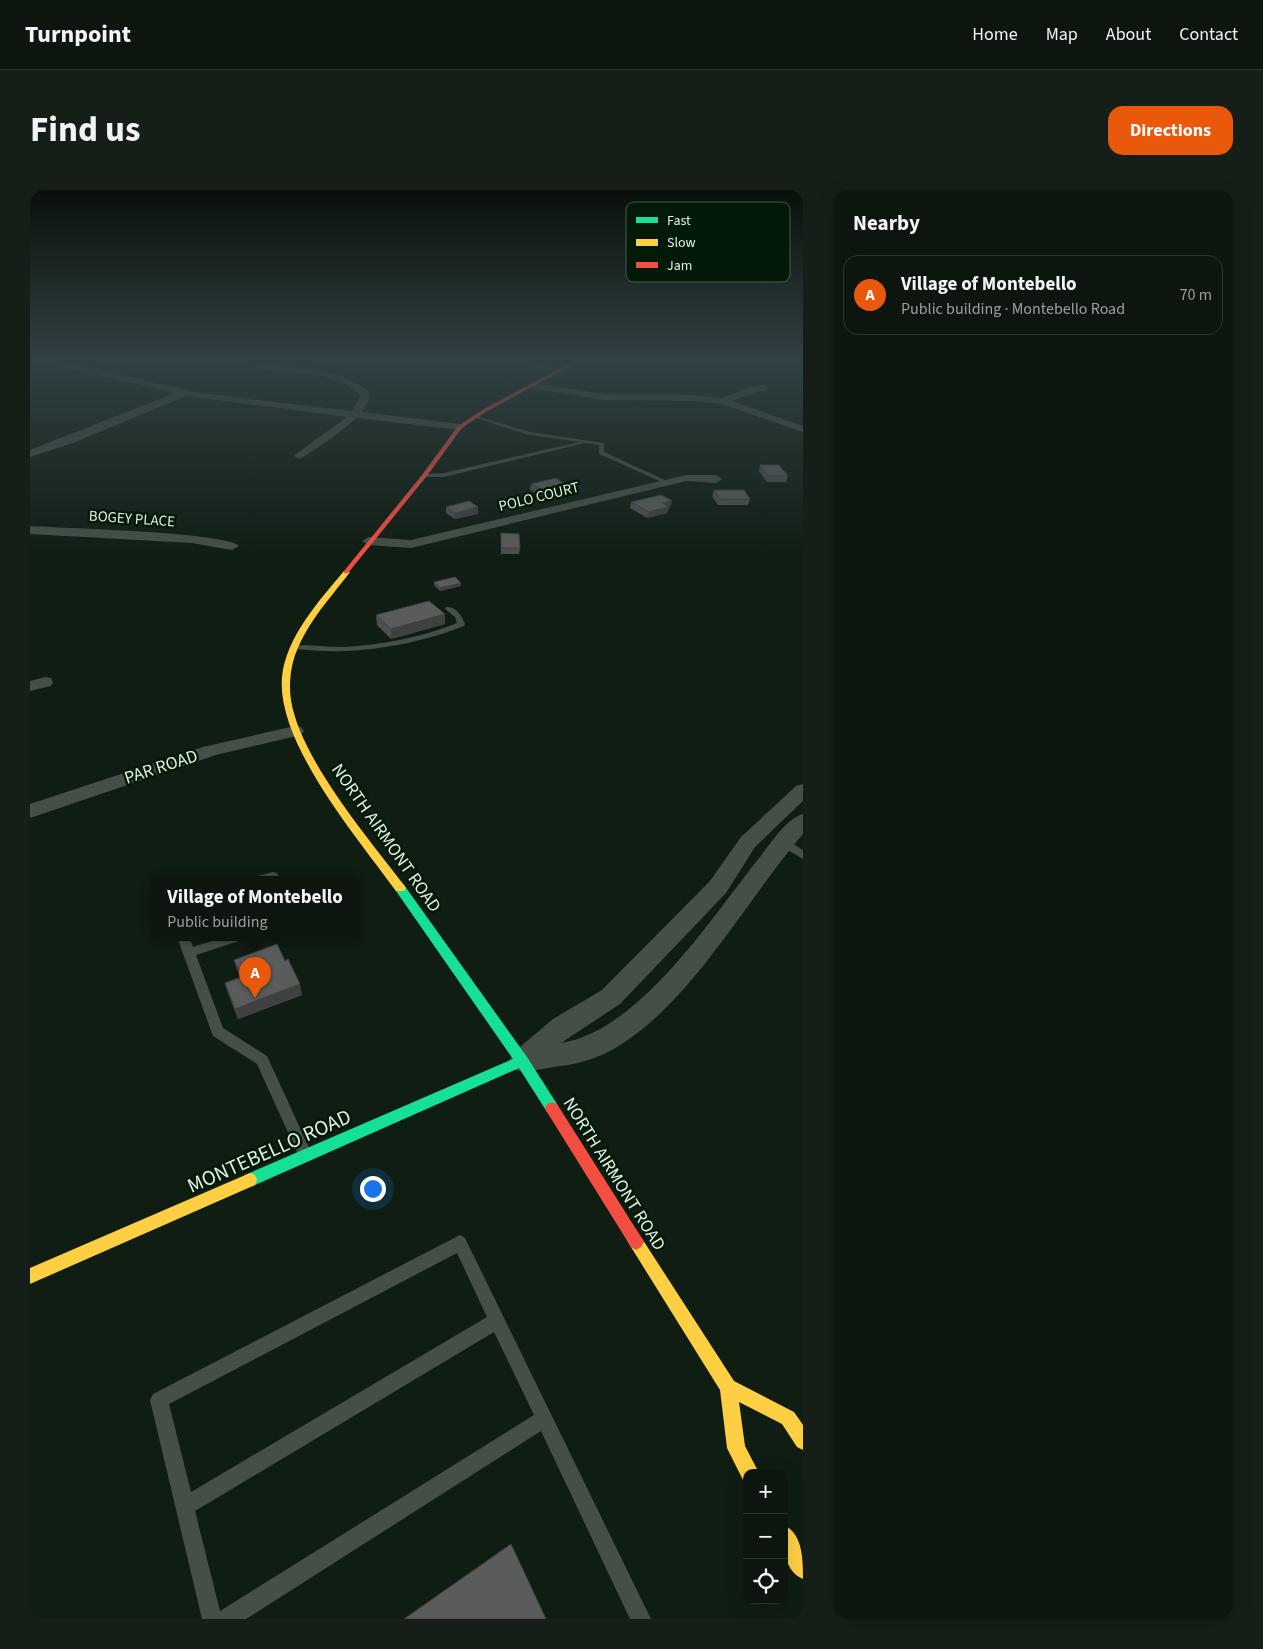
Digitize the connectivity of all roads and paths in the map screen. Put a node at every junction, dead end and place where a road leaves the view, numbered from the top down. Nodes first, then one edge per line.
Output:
1 (109, 424) edge
2 (343, 424) edge
3 (431, 424) edge
4 (465, 424) edge
5 (499, 424) edge
6 (788, 424) edge
7 (460, 427) junction
8 (803, 429) edge
9 (589, 441) junction
10 (30, 454) edge
11 (300, 456) dead end
12 (424, 476) junction
13 (716, 479) dead end
14 (666, 482) junction
15 (30, 530) edge
16 (369, 541) junction
17 (232, 546) dead end
18 (449, 608) dead end
19 (294, 647) junction
20 (295, 731) junction
21 (802, 792) edge
22 (30, 811) edge
23 (803, 821) edge
24 (783, 842) junction
25 (803, 855) edge
26 (718, 887) junction
27 (740, 898) junction
28 (184, 941) edge
29 (226, 941) edge
30 (188, 953) junction
31 (522, 1061) junction
32 (305, 1155) junction
33 (30, 1276) edge
34 (497, 1321) junction
35 (728, 1387) junction
36 (544, 1418) junction
37 (803, 1441) edge
38 (748, 1469) edge
39 (185, 1506) junction
40 (788, 1542) edge
41 (803, 1569) edge
42 (212, 1619) edge
43 (226, 1619) edge
44 (641, 1619) edge

1 - 10 street
2 - 11 street
3 - 7 street
4 - 7 street, NORTH AIRMONT ROAD
5 - 9 lane
6 - 8 street
7 - 12 street, NORTH AIRMONT ROAD
9 - 12 lane
9 - 14 lane
12 - 16 street, NORTH AIRMONT ROAD
13 - 14 street, POLO COURT
14 - 16 street, POLO COURT
15 - 17 street, BOGEY PLACE
16 - 19 street, NORTH AIRMONT ROAD
18 - 19 lane
19 - 20 street, NORTH AIRMONT ROAD
20 - 22 street, PAR ROAD
20 - 31 street, NORTH AIRMONT ROAD
21 - 26 street
23 - 24 street
24 - 25 lane
24 - 27 street
26 - 27 street
26 - 31 street
27 - 31 street
28 - 30 lane
29 - 30 lane
30 - 32 lane
31 - 32 street, MONTEBELLO ROAD
31 - 35 street, NORTH AIRMONT ROAD
32 - 33 street, MONTEBELLO ROAD
34 - 36 lane
34 - 39 lane
34 - 39 lane
35 - 37 street
35 - 38 street, NORTH AIRMONT ROAD
36 - 43 lane
36 - 44 lane
39 - 42 lane
40 - 41 street

